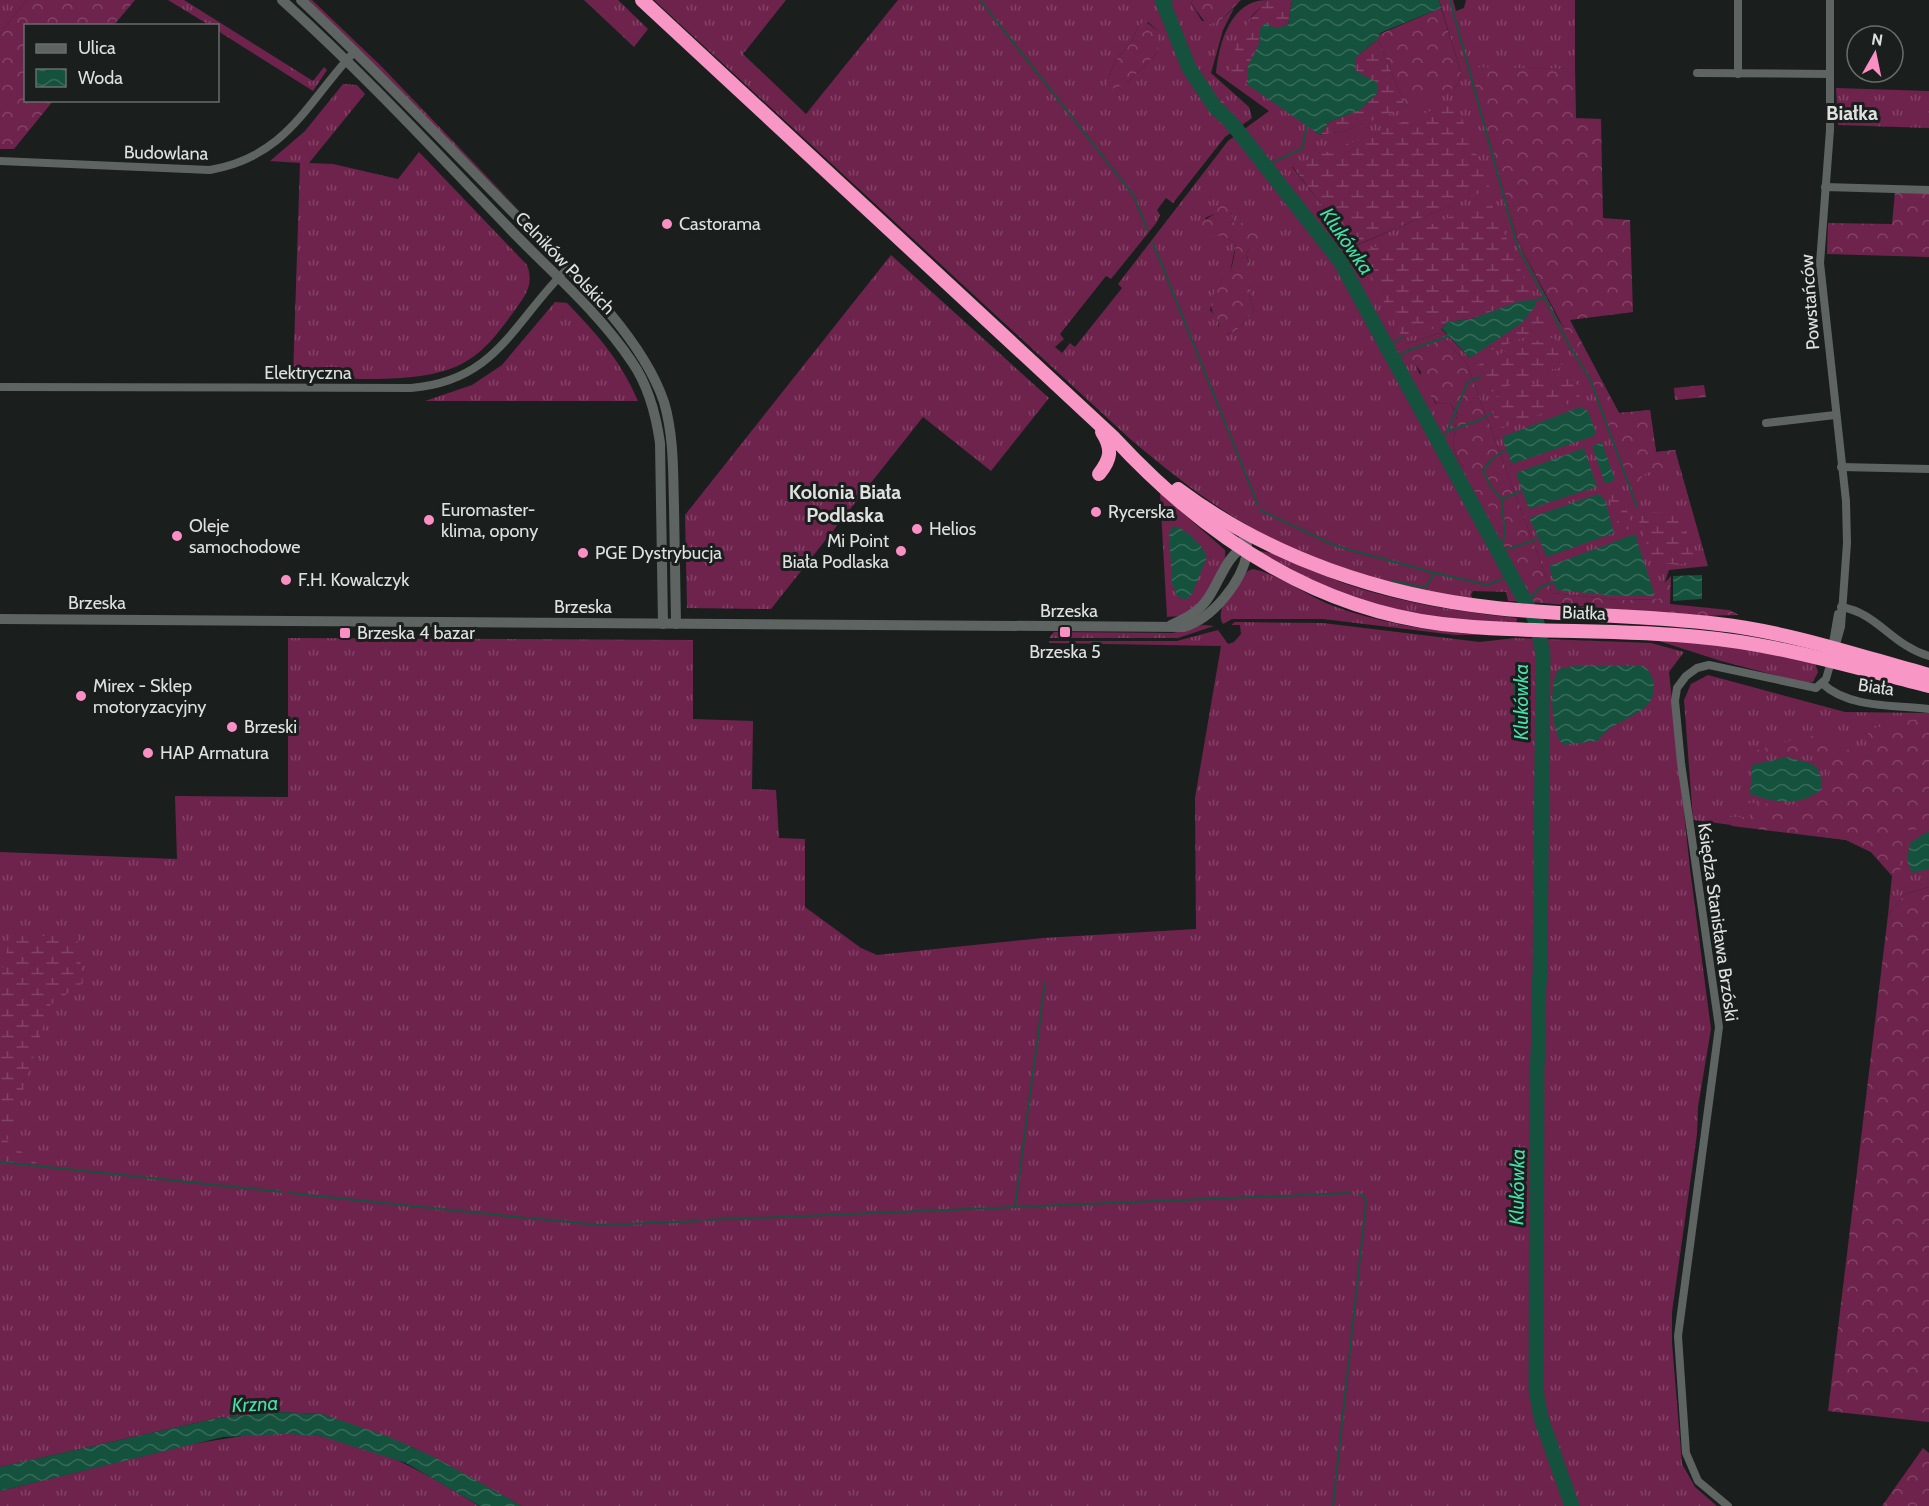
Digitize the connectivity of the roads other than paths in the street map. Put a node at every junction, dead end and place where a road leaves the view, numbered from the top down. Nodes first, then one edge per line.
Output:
1 (282, 0) edge
2 (301, 0) edge
3 (642, 0) edge
4 (1738, 0) edge
5 (1830, 0) edge
6 (355, 51) junction
7 (347, 60) junction
8 (1697, 73) dead end
9 (1738, 74) junction
10 (1830, 74) junction
11 (0, 161) edge
12 (1825, 187) junction
13 (1929, 190) edge
14 (567, 268) junction
15 (557, 278) junction
16 (0, 387) edge
17 (1835, 415) junction
18 (1093, 418) junction
19 (662, 421) junction
20 (1766, 423) dead end
21 (1114, 438) junction
22 (1841, 467) junction
23 (1929, 469) edge
24 (1098, 474) dead end
25 (1242, 530) junction
26 (1265, 542) junction
27 (1245, 549) junction
28 (1841, 607) junction
29 (0, 619) edge
30 (663, 624) junction
31 (676, 624) junction
32 (1832, 654) junction
33 (1929, 656) edge
34 (1929, 675) edge
35 (1823, 684) junction
36 (1929, 686) edge
37 (1929, 709) edge
38 (1728, 1506) edge

1 - 7 street, Celników Polskich
2 - 6 street, Celników Polskich
3 - 18 highway
4 - 9 street
5 - 10 street, Powstańców
6 - 7 street, Budowlana
6 - 14 street, Celników Polskich
7 - 11 street, Budowlana
7 - 15 street, Celników Polskich
8 - 9 street
9 - 10 street
10 - 12 street, Powstańców
12 - 13 street
12 - 17 street, Powstańców
14 - 15 street, Elektryczna
14 - 19 street, Celników Polskich
15 - 16 street, Elektryczna
15 - 19 street, Celników Polskich
17 - 20 street
17 - 22 street, Powstańców
18 - 21 highway
18 - 24 highway
19 - 30 street, Celników Polskich
19 - 31 street, Celników Polskich
21 - 25 highway, Białka
21 - 27 highway, Białka
22 - 23 street
22 - 28 street, Powstańców
25 - 26 highway, Białka
25 - 27 street
26 - 27 street
26 - 32 highway, Białka
27 - 31 street, Brzeska
27 - 32 highway, Białka
28 - 32 street, Powstańców
28 - 33 street
29 - 30 street, Brzeska
30 - 31 street, Brzeska
32 - 34 highway, Białka
32 - 35 street
32 - 36 highway, Białka
35 - 37 street, Biała
35 - 38 street, Księdza Stanisława Brzóski

